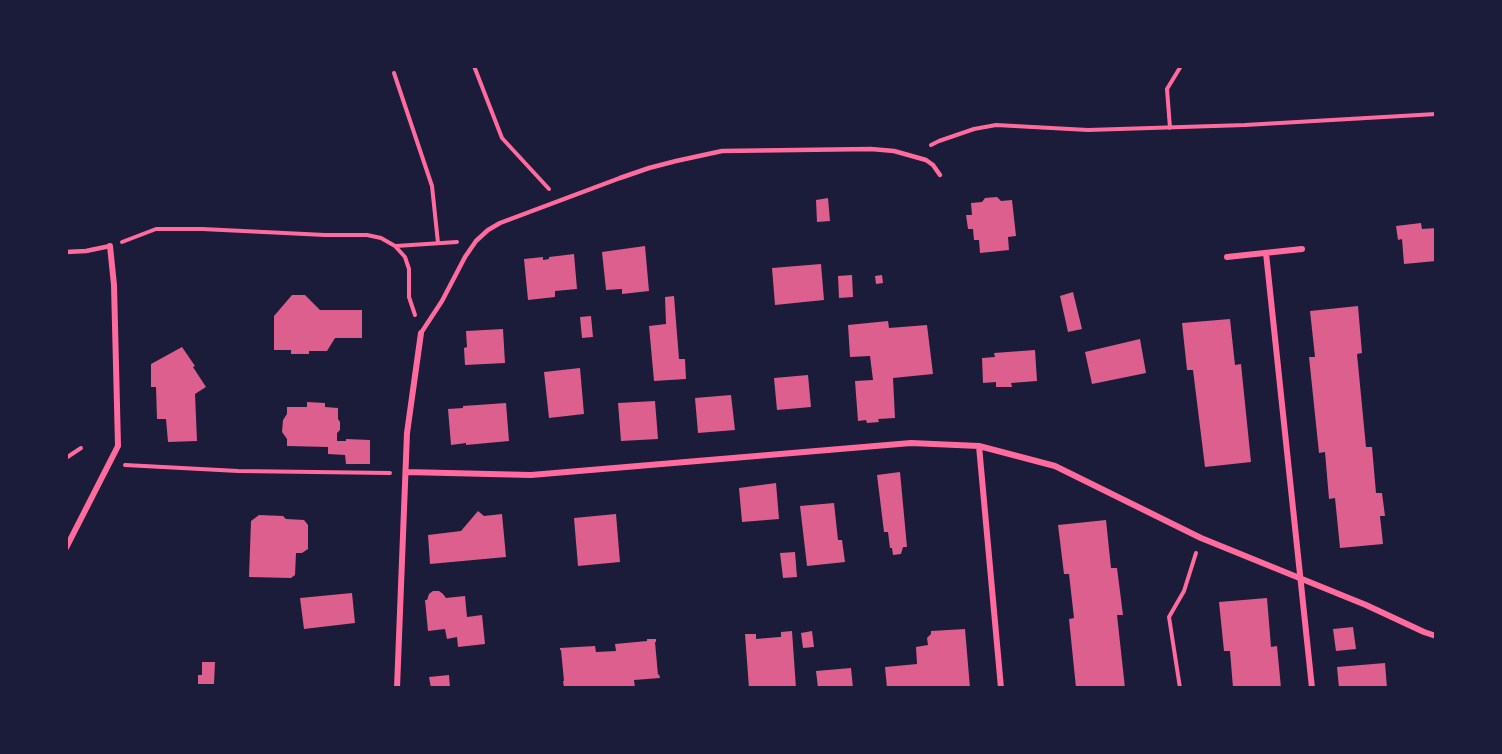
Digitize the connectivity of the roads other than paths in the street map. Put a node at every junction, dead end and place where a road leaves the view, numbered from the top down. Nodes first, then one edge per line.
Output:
1 (940, 175) dead end
2 (110, 246) joint
3 (1302, 249) dead end
4 (66, 252) edge
5 (1266, 253) junction
6 (1227, 257) dead end
7 (421, 333) joint
8 (979, 446) junction
9 (406, 472) junction
10 (66, 548) edge
11 (1300, 579) junction
12 (1436, 636) edge
13 (397, 688) edge
14 (1000, 688) edge
15 (1312, 688) edge

1 - 7 lane
2 - 4 lane
2 - 10 street
3 - 5 street
5 - 6 street
5 - 11 street
7 - 9 street
8 - 9 street
8 - 11 street
8 - 14 street
9 - 13 street
11 - 12 street
11 - 15 street

